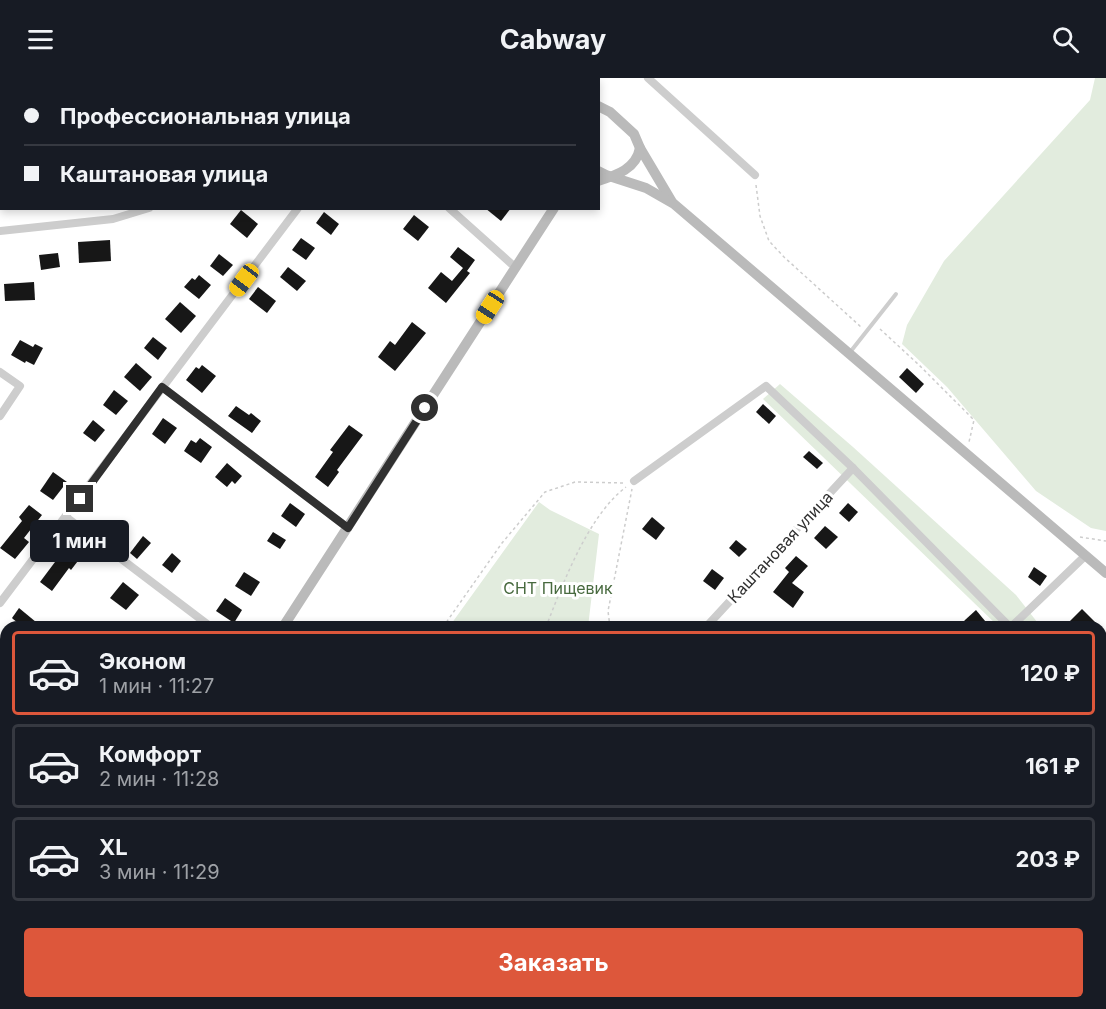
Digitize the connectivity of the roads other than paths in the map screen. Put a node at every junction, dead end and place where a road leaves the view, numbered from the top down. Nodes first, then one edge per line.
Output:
1 (648, 78) edge
2 (600, 107) edge
3 (640, 148) junction
4 (600, 172) edge
5 (755, 175) road end
6 (614, 176) junction
7 (600, 180) edge
8 (674, 204) junction
9 (142, 210) edge
10 (296, 210) edge
11 (451, 210) edge
12 (553, 210) edge
13 (0, 231) edge
14 (515, 267) junction
15 (896, 294) dead end
16 (849, 354) junction
17 (0, 372) edge
18 (162, 387) junction
19 (0, 416) edge
20 (853, 468) junction
21 (634, 481) road end
22 (66, 518) junction
23 (348, 528) junction
24 (1085, 555) junction
25 (1106, 573) edge
26 (0, 603) edge
27 (203, 621) edge
28 (287, 621) edge
29 (712, 621) edge
30 (1004, 621) edge
31 (1016, 621) edge

1 - 5 street
2 - 3 main road
3 - 6 main road
3 - 8 main road
4 - 6 main road
6 - 7 main road
6 - 8 main road
8 - 16 main road
9 - 13 street
10 - 18 street
11 - 14 street
12 - 14 main road
14 - 23 main road
15 - 16 lane
16 - 24 main road
17 - 19 street
18 - 22 street
18 - 23 street
20 - 21 street
20 - 29 street, Каштановая улица
20 - 30 street
22 - 26 street
22 - 27 street
23 - 28 main road
24 - 25 main road
24 - 31 street

